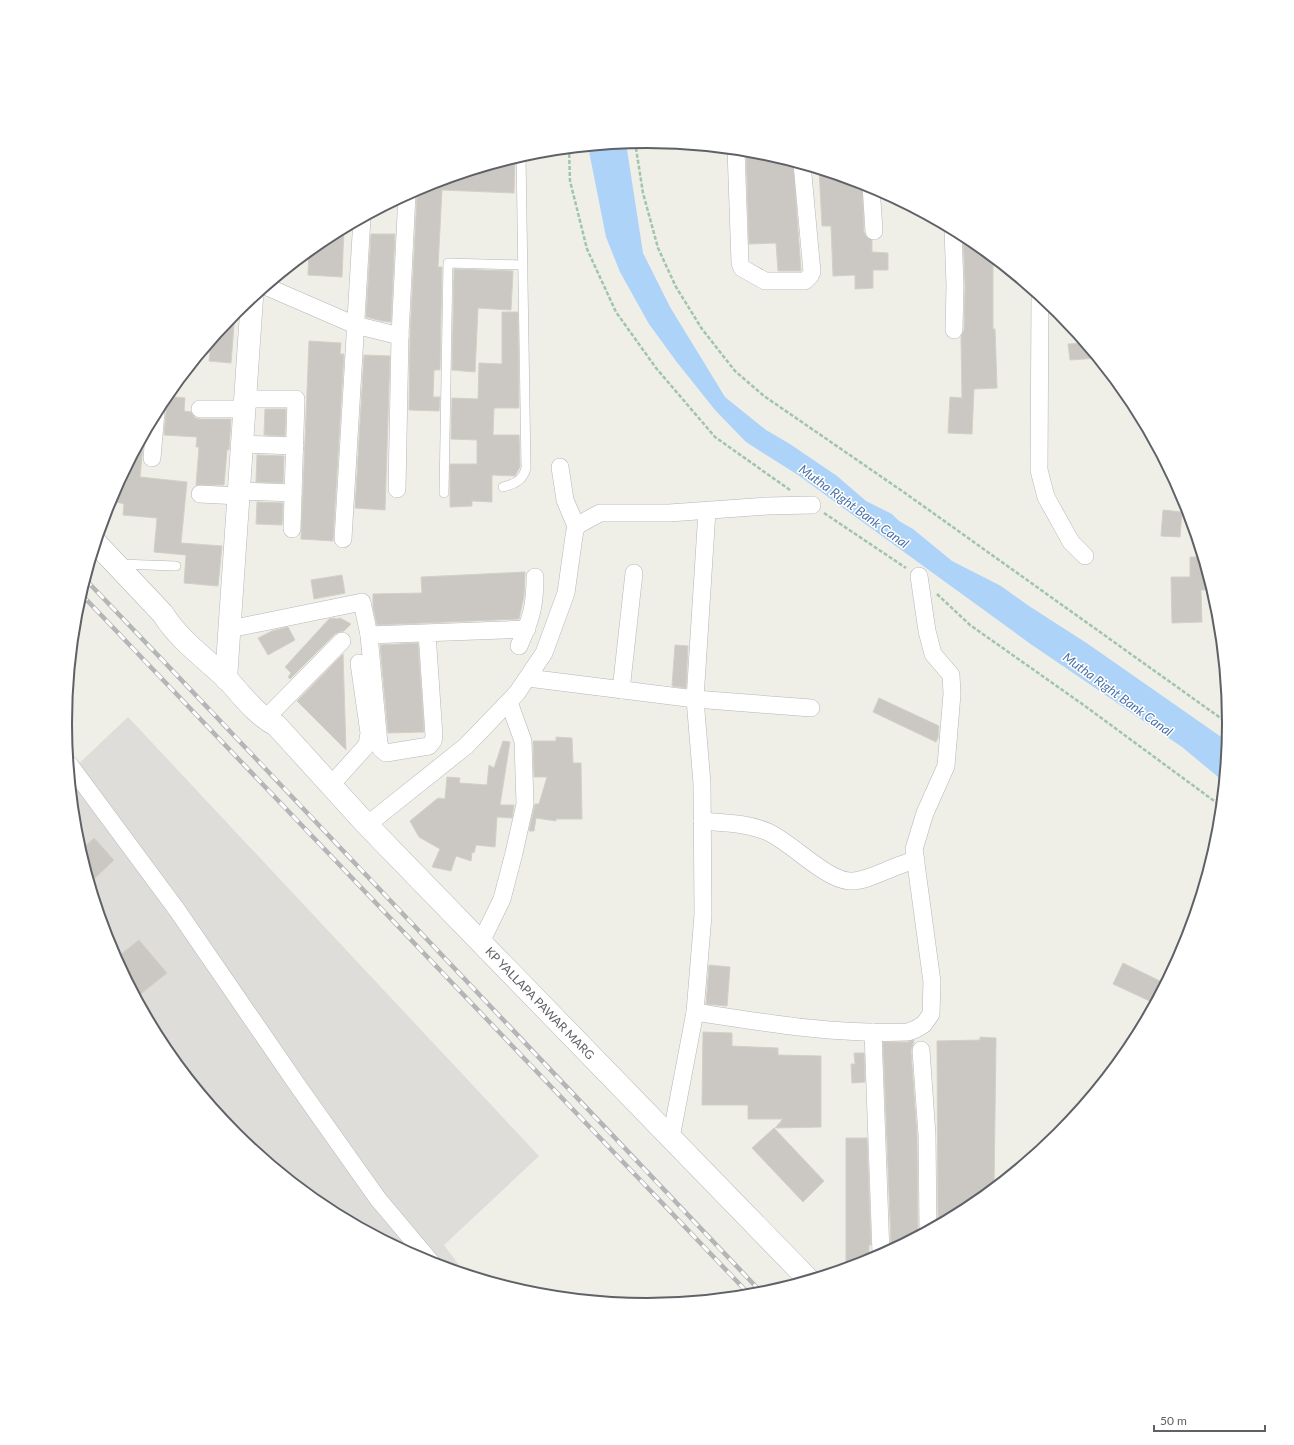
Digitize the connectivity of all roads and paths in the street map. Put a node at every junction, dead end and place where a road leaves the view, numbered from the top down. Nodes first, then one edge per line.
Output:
1 (636, 148) edge
2 (569, 153) edge
3 (736, 155) edge
4 (521, 162) edge
5 (802, 169) edge
6 (813, 172) edge
7 (871, 193) edge
8 (407, 201) edge
9 (362, 224) edge
10 (815, 226) joint
11 (874, 231) dead end
12 (953, 236) edge
13 (816, 254) dead end
14 (522, 265) junction
15 (270, 288) edge
16 (1040, 303) edge
17 (252, 305) edge
18 (355, 325) junction
19 (954, 330) dead end
20 (400, 336) junction
21 (245, 404) junction
22 (200, 409) dead end
23 (155, 426) edge
24 (242, 444) junction
25 (295, 446) junction
26 (152, 458) dead end
27 (560, 467) dead end
28 (503, 487) dead end
29 (397, 489) dead end
30 (293, 493) junction
31 (444, 493) dead end
32 (200, 494) dead end
33 (239, 494) junction
34 (812, 505) junction
35 (707, 510) junction
36 (576, 526) junction
37 (292, 529) dead end
38 (343, 539) dead end
39 (100, 547) edge
40 (1085, 556) dead end
41 (116, 564) junction
42 (176, 566) dead end
43 (634, 573) dead end
44 (919, 576) junction
45 (535, 577) dead end
46 (230, 629) junction
47 (527, 629) junction
48 (426, 633) junction
49 (369, 635) junction
50 (342, 641) dead end
51 (519, 646) dead end
52 (359, 663) dead end
53 (227, 674) junction
54 (528, 678) junction
55 (621, 690) junction
56 (695, 699) junction
57 (509, 702) junction
58 (811, 708) dead end
59 (274, 719) junction
60 (1222, 719) edge
61 (74, 773) edge
62 (331, 785) junction
63 (1216, 803) edge
64 (702, 821) junction
65 (367, 825) junction
66 (916, 860) junction
67 (481, 942) junction
68 (695, 1012) junction
69 (873, 1032) junction
70 (921, 1050) dead end
71 (672, 1138) junction
72 (928, 1223) edge
73 (881, 1248) edge
74 (422, 1252) edge
75 (805, 1275) edge

1 - 60 path
2 - 34 path
3 - 5 street
4 - 14 lane
6 - 10 street
7 - 11 street
8 - 20 street
9 - 18 street
10 - 13 lane
12 - 19 street
14 - 28 lane
14 - 31 lane
15 - 18 street
16 - 40 street
17 - 21 street
18 - 20 street
18 - 38 street
20 - 29 street
21 - 22 street
21 - 24 street
21 - 25 street
23 - 26 street
24 - 25 street
24 - 33 street
25 - 30 street
27 - 36 street
30 - 33 street
30 - 37 street
32 - 33 street
33 - 46 street
34 - 35 street
34 - 44 path
35 - 36 street
35 - 56 street
36 - 54 street
39 - 41 street, KP YALLAPA PAWAR MARG
41 - 42 lane
41 - 53 street, KP YALLAPA PAWAR MARG
43 - 55 street
44 - 63 path
44 - 66 street
45 - 47 street
46 - 49 street
46 - 53 street
47 - 48 street
47 - 51 street
48 - 49 street
48 - 49 street
50 - 59 street
52 - 62 street
53 - 59 street, KP YALLAPA PAWAR MARG
54 - 55 street
54 - 57 street
55 - 56 street
56 - 58 street
56 - 64 street
57 - 65 street
57 - 67 street
59 - 62 street, KP YALLAPA PAWAR MARG
61 - 74 street
62 - 65 street, KP YALLAPA PAWAR MARG
64 - 66 street
64 - 68 street
65 - 67 street, KP YALLAPA PAWAR MARG
66 - 69 street
67 - 71 street, KP YALLAPA PAWAR MARG
68 - 69 street
68 - 71 street
69 - 73 street
70 - 72 street
71 - 75 street, KP YALLAPA PAWAR MARG

